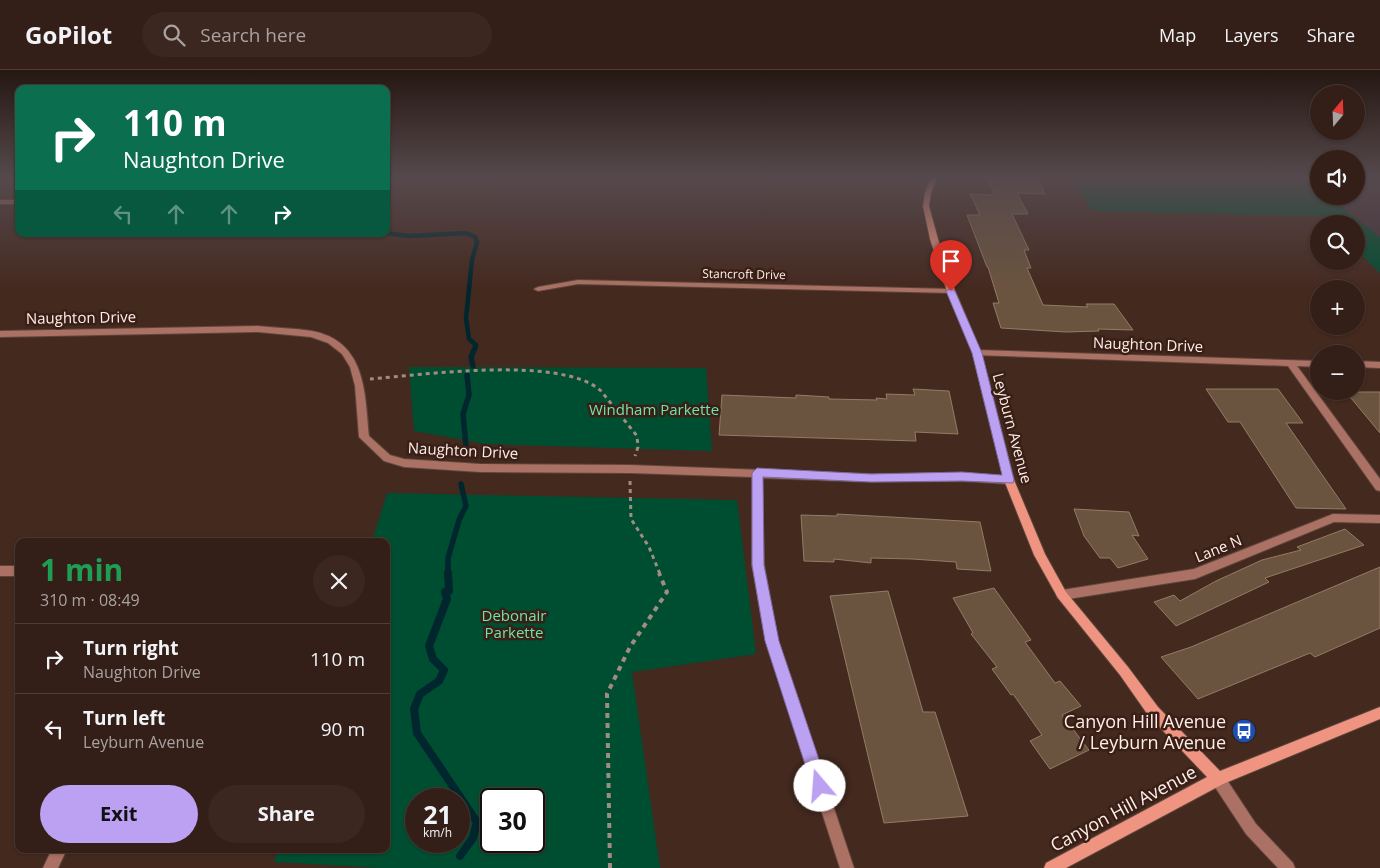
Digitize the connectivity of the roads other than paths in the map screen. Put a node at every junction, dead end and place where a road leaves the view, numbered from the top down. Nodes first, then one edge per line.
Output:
1 (928, 215) edge
2 (538, 289) dead end
3 (951, 291) junction
4 (0, 334) edge
5 (977, 353) junction
6 (1291, 364) junction
7 (1310, 364) edge
8 (1365, 364) edge
9 (1380, 365) edge
10 (757, 473) junction
11 (1009, 480) junction
12 (1380, 487) edge
13 (1380, 519) edge
14 (0, 571) edge
15 (15, 571) edge
16 (1062, 595) junction
17 (1380, 713) edge
18 (1218, 779) junction
19 (58, 853) edge
20 (50, 868) edge
21 (847, 868) edge
22 (1051, 868) edge
23 (1288, 868) edge

1 - 3 street, Leyburn Avenue
2 - 3 street, Stancroft Drive
3 - 5 street, Leyburn Avenue
4 - 10 street, Naughton Drive
5 - 6 street, Naughton Drive
5 - 11 street, Leyburn Avenue
6 - 7 street, Naughton Drive
6 - 12 street
8 - 9 street
10 - 11 street, Naughton Drive
10 - 21 street
11 - 16 street, Leyburn Avenue
13 - 16 street, Lane N
14 - 15 street
16 - 18 street, Leyburn Avenue
17 - 18 street, Canyon Hill Avenue
18 - 22 street, Canyon Hill Avenue
18 - 23 street
19 - 20 street

